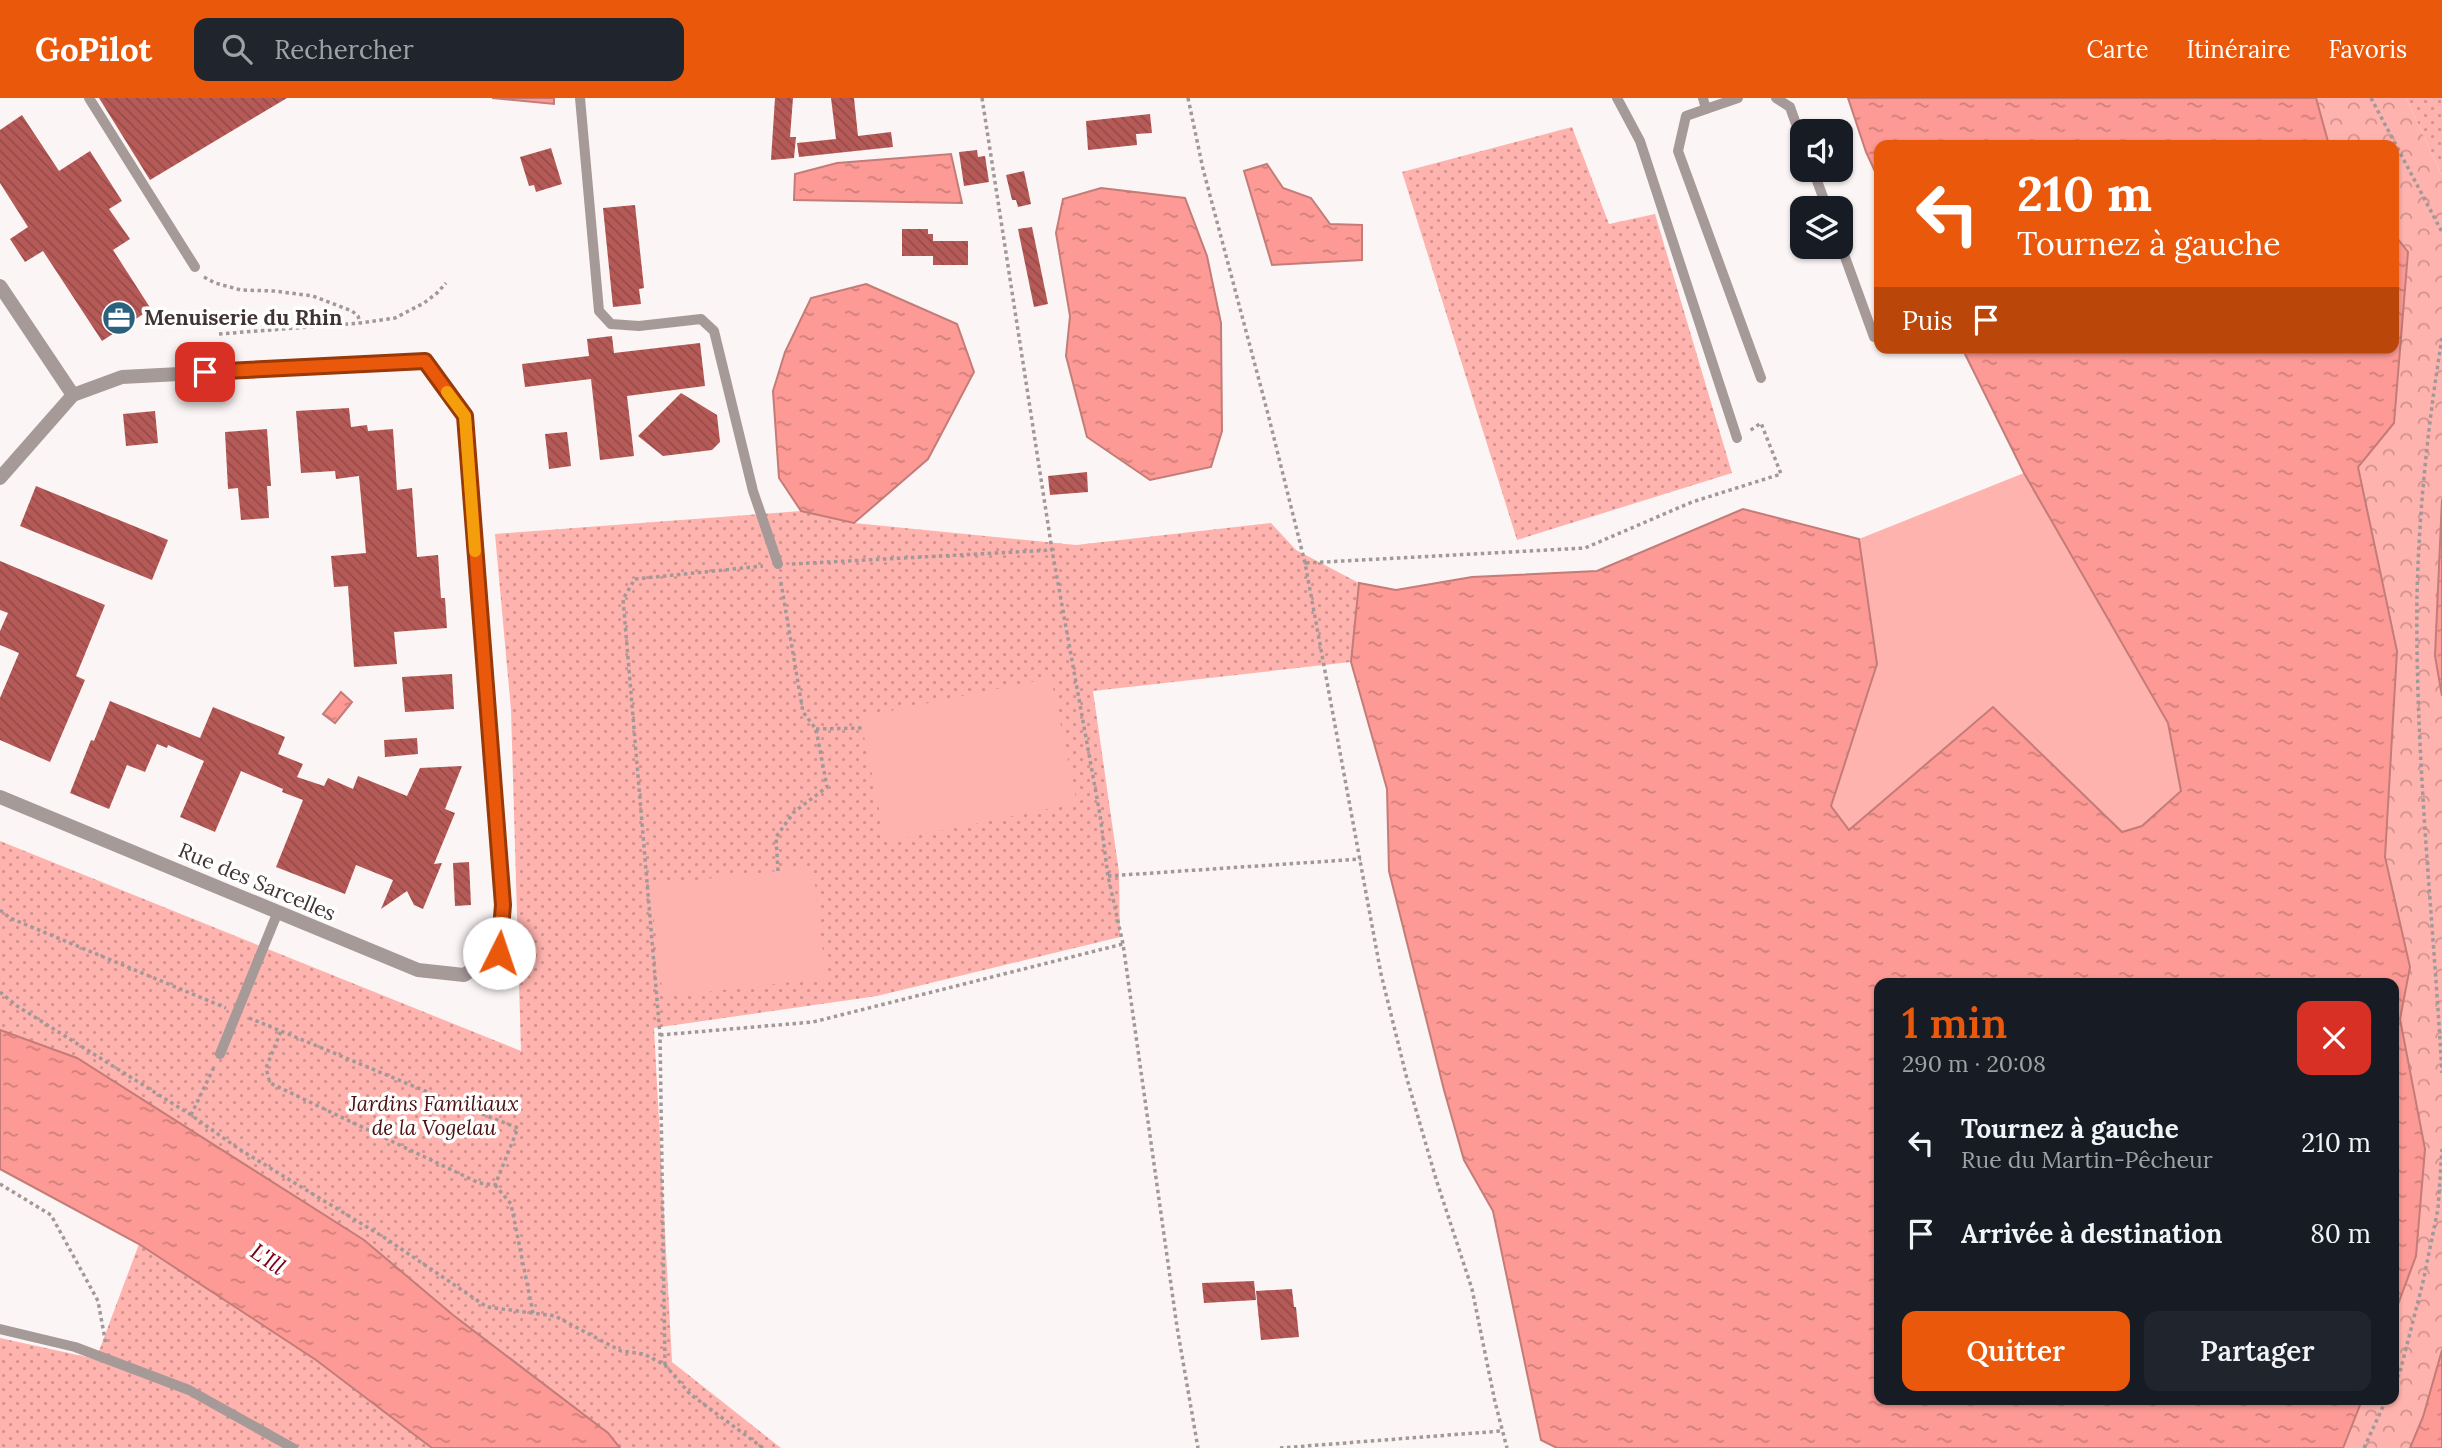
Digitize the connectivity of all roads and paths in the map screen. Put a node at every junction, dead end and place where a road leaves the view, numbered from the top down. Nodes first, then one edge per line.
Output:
1 (89, 98) edge
2 (580, 98) edge
3 (982, 98) edge
4 (1188, 98) edge
5 (1617, 98) edge
6 (1738, 98) edge
7 (1776, 98) edge
8 (2371, 98) edge
9 (1705, 103) edge
10 (1794, 119) edge
11 (2393, 140) edge
12 (2399, 151) edge
13 (2442, 232) edge
14 (1846, 259) edge
15 (195, 267) joint
16 (446, 282) dead end
17 (0, 286) edge
18 (360, 323) junction
19 (219, 334) dead end
20 (1874, 337) dead end
21 (2442, 338) edge
22 (1761, 379) dead end
23 (73, 395) junction
24 (1737, 438) joint
25 (0, 478) edge
26 (1052, 550) junction
27 (1305, 563) junction
28 (778, 564) junction
29 (862, 728) dead end
30 (816, 729) junction
31 (0, 797) edge
32 (1361, 859) junction
33 (778, 871) dead end
34 (1108, 876) junction
35 (0, 910) edge
36 (277, 914) junction
37 (1123, 944) junction
38 (0, 992) edge
39 (237, 1013) junction
40 (281, 1031) junction
41 (660, 1035) junction
42 (220, 1054) joint
43 (2442, 1073) edge
44 (191, 1115) junction
45 (2442, 1149) edge
46 (0, 1184) edge
47 (495, 1185) junction
48 (533, 1313) junction
49 (0, 1329) edge
50 (108, 1357) junction
51 (665, 1365) junction
52 (2399, 1374) edge
53 (2384, 1405) edge
54 (1502, 1431) junction
55 (293, 1448) edge
56 (763, 1448) edge
57 (1198, 1448) edge
58 (1280, 1448) edge
59 (1507, 1448) edge
60 (2364, 1448) edge

1 - 15 lane
2 - 28 lane
3 - 26 path
4 - 27 path
5 - 24 lane
6 - 9 lane
7 - 10 lane
8 - 11 path
9 - 22 lane
12 - 13 path
14 - 20 lane
15 - 18 path
16 - 18 path
17 - 23 street
18 - 19 path
21 - 43 path
23 - 25 street
23 - 36 street, Rue des Sarcelles
24 - 27 path
26 - 28 path
26 - 34 path
27 - 32 path
28 - 30 path
28 - 41 path
29 - 30 path
30 - 33 path
31 - 36 street, Rue des Sarcelles
32 - 34 path
32 - 54 path
34 - 37 path
35 - 39 path
36 - 39 lane
37 - 41 path
37 - 57 path
38 - 44 path
39 - 40 path
39 - 42 lane
40 - 47 path
40 - 47 path
41 - 51 path
42 - 44 path
44 - 48 path
45 - 52 path
46 - 50 path
47 - 48 path
48 - 51 path
49 - 50 lane
50 - 55 lane
51 - 56 path
53 - 60 path
54 - 58 path
54 - 59 path

